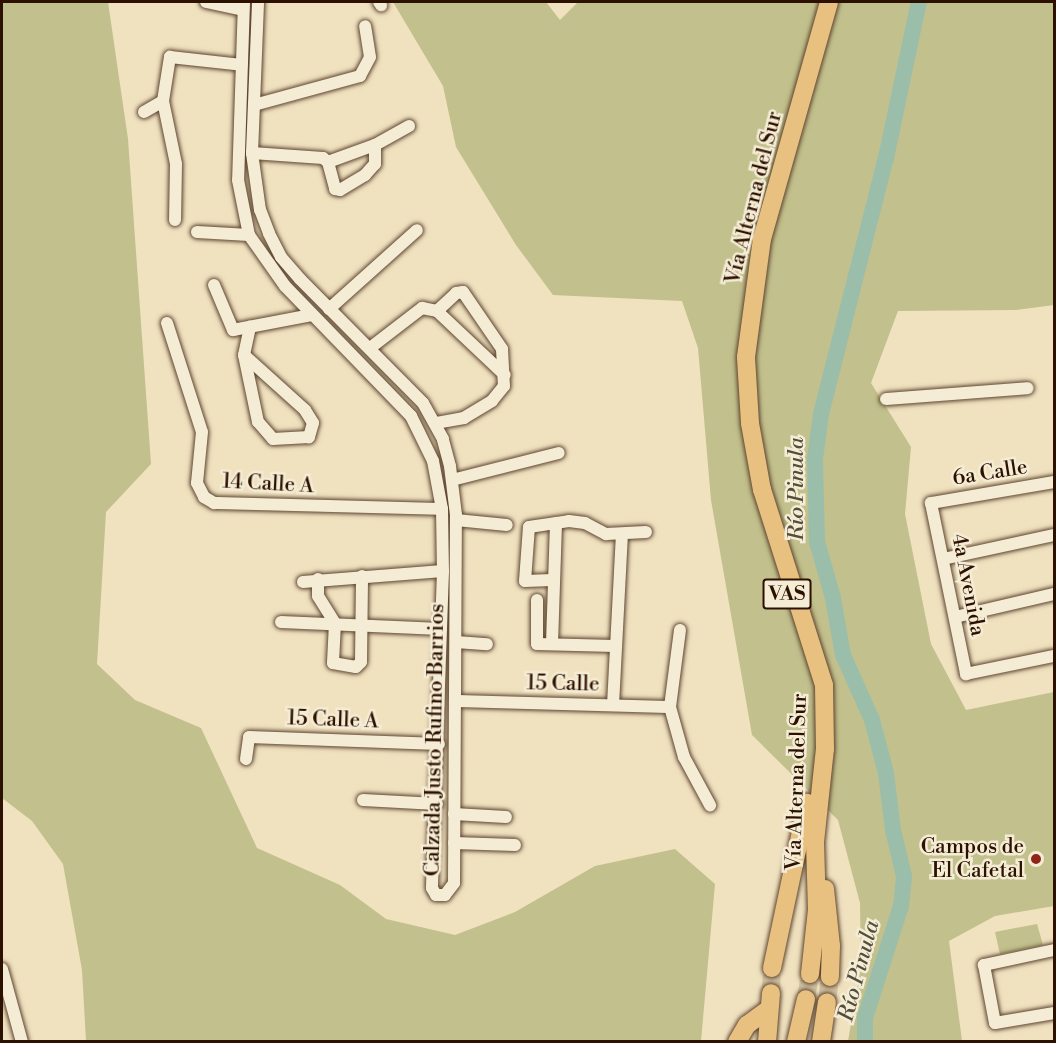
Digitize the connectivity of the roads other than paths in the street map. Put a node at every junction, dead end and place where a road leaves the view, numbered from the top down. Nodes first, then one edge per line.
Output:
1 (206, 2) edge
2 (258, 2) edge
3 (819, 2) edge
4 (829, 2) edge
5 (244, 6) edge
6 (365, 26) dead end
7 (242, 65) junction
8 (163, 101) junction
9 (254, 105) junction
10 (144, 112) dead end
11 (409, 126) dead end
12 (239, 133) junction
13 (252, 134) junction
14 (375, 145) junction
15 (252, 153) junction
16 (328, 162) junction
17 (175, 220) dead end
18 (417, 230) dead end
19 (197, 232) dead end
20 (249, 235) junction
21 (757, 238) junction
22 (752, 260) junction
23 (214, 285) dead end
24 (329, 309) junction
25 (437, 311) junction
26 (312, 315) junction
27 (167, 323) dead end
28 (250, 327) junction
29 (370, 348) junction
30 (244, 355) junction
31 (505, 375) junction
32 (396, 376) junction
33 (382, 388) junction
34 (1028, 388) dead end
35 (886, 399) dead end
36 (435, 423) junction
37 (559, 453) dead end
38 (452, 480) junction
39 (1054, 482) edge
40 (931, 503) joint
41 (442, 509) junction
42 (456, 520) junction
43 (556, 524) junction
44 (507, 525) dead end
45 (646, 532) dead end
46 (622, 534) junction
47 (1054, 535) edge
48 (943, 559) junction
49 (443, 571) junction
50 (362, 576) junction
51 (318, 579) junction
52 (552, 580) junction
53 (303, 582) dead end
54 (1054, 594) edge
55 (537, 600) dead end
56 (442, 601) junction
57 (456, 601) junction
58 (955, 617) junction
59 (281, 622) dead end
60 (335, 623) junction
61 (363, 625) junction
62 (441, 629) junction
63 (680, 630) dead end
64 (456, 642) junction
65 (487, 644) dead end
66 (552, 644) junction
67 (615, 646) junction
68 (1054, 656) edge
69 (455, 701) junction
70 (613, 705) junction
71 (670, 706) junction
72 (439, 744) junction
73 (246, 759) dead end
74 (437, 783) junction
75 (455, 783) junction
76 (363, 800) dead end
77 (437, 804) junction
78 (710, 804) dead end
79 (454, 814) junction
80 (506, 817) dead end
81 (815, 842) junction
82 (454, 843) junction
83 (515, 845) dead end
84 (1054, 950) edge
85 (772, 968) tunnel mouth
86 (2, 969) edge
87 (810, 974) tunnel mouth
88 (830, 977) tunnel mouth
89 (806, 999) tunnel mouth
90 (827, 1002) tunnel mouth
91 (1054, 1013) edge
92 (22, 1041) edge
93 (737, 1041) edge
94 (767, 1041) edge
95 (796, 1041) edge
96 (821, 1041) edge

1 - 5 street
2 - 9 street, Calzada Justo Rufino Barrios
3 - 21 highway, Vía Alterna del Sur / VAS
4 - 21 highway, Vía Alterna del Sur / VAS
5 - 7 street, Calzada Justo Rufino Barrios
6 - 9 street
7 - 8 street
7 - 12 street, Calzada Justo Rufino Barrios
8 - 10 street
8 - 17 street
9 - 13 street, Calzada Justo Rufino Barrios
11 - 14 street
12 - 13 street
12 - 20 street, Calzada Justo Rufino Barrios
13 - 15 street, Calzada Justo Rufino Barrios
14 - 16 street
14 - 16 street
15 - 16 street
15 - 24 street, Calzada Justo Rufino Barrios
18 - 24 street
19 - 20 street
20 - 26 street, Calzada Justo Rufino Barrios
21 - 22 highway, Vía Alterna del Sur / VAS
22 - 81 highway, Vía Alterna del Sur / VAS
22 - 85 highway, Vía Alterna del Sur / VAS
23 - 28 street
24 - 29 street, Calzada Justo Rufino Barrios
25 - 29 street
25 - 31 street
25 - 31 street
26 - 28 street
26 - 33 street, Calzada Justo Rufino Barrios
27 - 41 street, 14 Calle A
28 - 30 street
29 - 32 street, Calzada Justo Rufino Barrios
30 - 30 street
31 - 36 street
32 - 33 street
32 - 36 street, Calzada Justo Rufino Barrios
33 - 41 street, Calzada Justo Rufino Barrios
34 - 35 street
36 - 38 street, Calzada Justo Rufino Barrios
37 - 38 street
38 - 42 street, Calzada Justo Rufino Barrios
39 - 40 street, 6a Calle
40 - 48 street, 4a Avenida
41 - 49 street, Calzada Justo Rufino Barrios
42 - 44 street
42 - 57 street, Calzada Justo Rufino Barrios
43 - 46 street
43 - 52 street
43 - 52 street
45 - 46 street
46 - 67 street
47 - 48 street
48 - 58 street, 4a Avenida
49 - 50 street
49 - 56 street, Calzada Justo Rufino Barrios
50 - 51 street
50 - 61 street
51 - 53 street
51 - 60 street
52 - 66 street
54 - 58 street
55 - 66 street
56 - 57 street
56 - 62 street, Calzada Justo Rufino Barrios
57 - 64 street, Calzada Justo Rufino Barrios
58 - 68 street, 4a Avenida
59 - 60 street
60 - 61 street
60 - 61 street
61 - 62 street
62 - 72 street, Calzada Justo Rufino Barrios
63 - 71 street
64 - 65 street
64 - 69 street, Calzada Justo Rufino Barrios
66 - 67 street
67 - 70 street
69 - 70 street, 15 Calle
69 - 75 street, Calzada Justo Rufino Barrios
70 - 71 street, 15 Calle
71 - 78 street
72 - 73 street, 15 Calle A
72 - 74 street, Calzada Justo Rufino Barrios
74 - 75 street
74 - 77 street, Calzada Justo Rufino Barrios
75 - 79 street, Calzada Justo Rufino Barrios
76 - 77 street
77 - 82 street, Calzada Justo Rufino Barrios
79 - 80 street
79 - 82 street, Calzada Justo Rufino Barrios
81 - 87 highway, Vía Alterna del Sur / VAS
81 - 88 highway
82 - 83 street
84 - 91 street
86 - 92 street
89 - 95 highway
90 - 96 highway
93 - 94 highway

